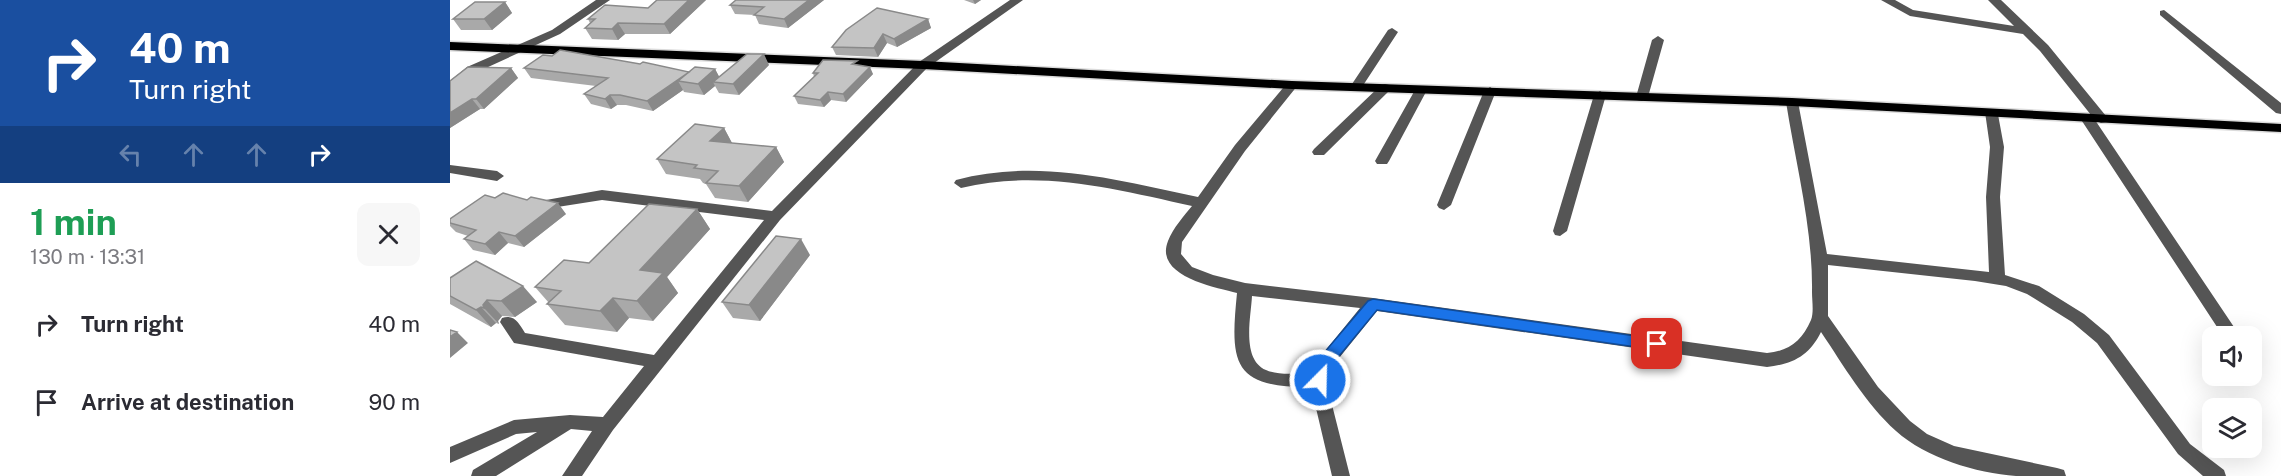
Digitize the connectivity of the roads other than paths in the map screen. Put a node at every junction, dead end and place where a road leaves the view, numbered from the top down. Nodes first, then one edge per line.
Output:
1 (604, 0) edge
2 (1017, 0) edge
3 (1887, 0) edge
4 (1994, 0) edge
5 (2164, 13) dead end
6 (2026, 31) junction
7 (556, 32) junction
8 (1392, 32) dead end
9 (1658, 40) dead end
10 (450, 46) edge
11 (517, 49) junction
12 (551, 51) junction
13 (923, 65) junction
14 (1292, 85) junction
15 (450, 87) edge
16 (1356, 87) junction
17 (1385, 88) junction
18 (1420, 90) junction
19 (1491, 91) junction
20 (1600, 95) junction
21 (1642, 97) junction
22 (1792, 102) junction
23 (2281, 110) edge
24 (1992, 112) junction
25 (2094, 118) junction
26 (2281, 128) edge
27 (1319, 153) dead end
28 (1382, 161) dead end
29 (450, 170) edge
30 (497, 176) dead end
31 (961, 183) dead end
32 (551, 203) edge
33 (1201, 203) junction
34 (1444, 205) dead end
35 (775, 216) junction
36 (1560, 231) dead end
37 (1820, 259) junction
38 (1997, 278) junction
39 (1245, 289) junction
40 (1373, 304) junction
41 (1820, 317) junction
42 (508, 322) dead end
43 (2225, 326) edge
44 (658, 362) junction
45 (1320, 380) junction
46 (570, 422) junction
47 (607, 425) junction
48 (450, 455) edge
49 (480, 476) edge
50 (571, 476) edge
51 (1341, 476) edge
52 (2057, 476) edge
53 (2217, 476) edge

1 - 7 street
2 - 13 street
3 - 6 street
4 - 6 street
5 - 23 street
6 - 25 street
7 - 11 street
7 - 12 street
8 - 16 street
9 - 21 street
10 - 11 main road
11 - 12 main road
11 - 15 street
12 - 13 main road
13 - 14 main road
13 - 35 street
14 - 16 main road
14 - 33 street
16 - 17 main road
17 - 18 main road
17 - 27 street
18 - 19 main road
18 - 28 street
19 - 20 main road
19 - 34 street
20 - 21 main road
20 - 36 street
21 - 22 main road
22 - 24 main road
22 - 37 street
24 - 25 main road
24 - 38 street
25 - 26 main road
25 - 43 street
29 - 30 street
31 - 33 street
32 - 35 street
33 - 39 street
35 - 44 street
37 - 38 street
37 - 41 street
38 - 53 street
39 - 40 street
39 - 45 street
40 - 41 street
40 - 45 street
41 - 52 street
42 - 44 street
44 - 47 street
45 - 51 street
46 - 47 street
46 - 48 street
46 - 49 street
47 - 50 street

